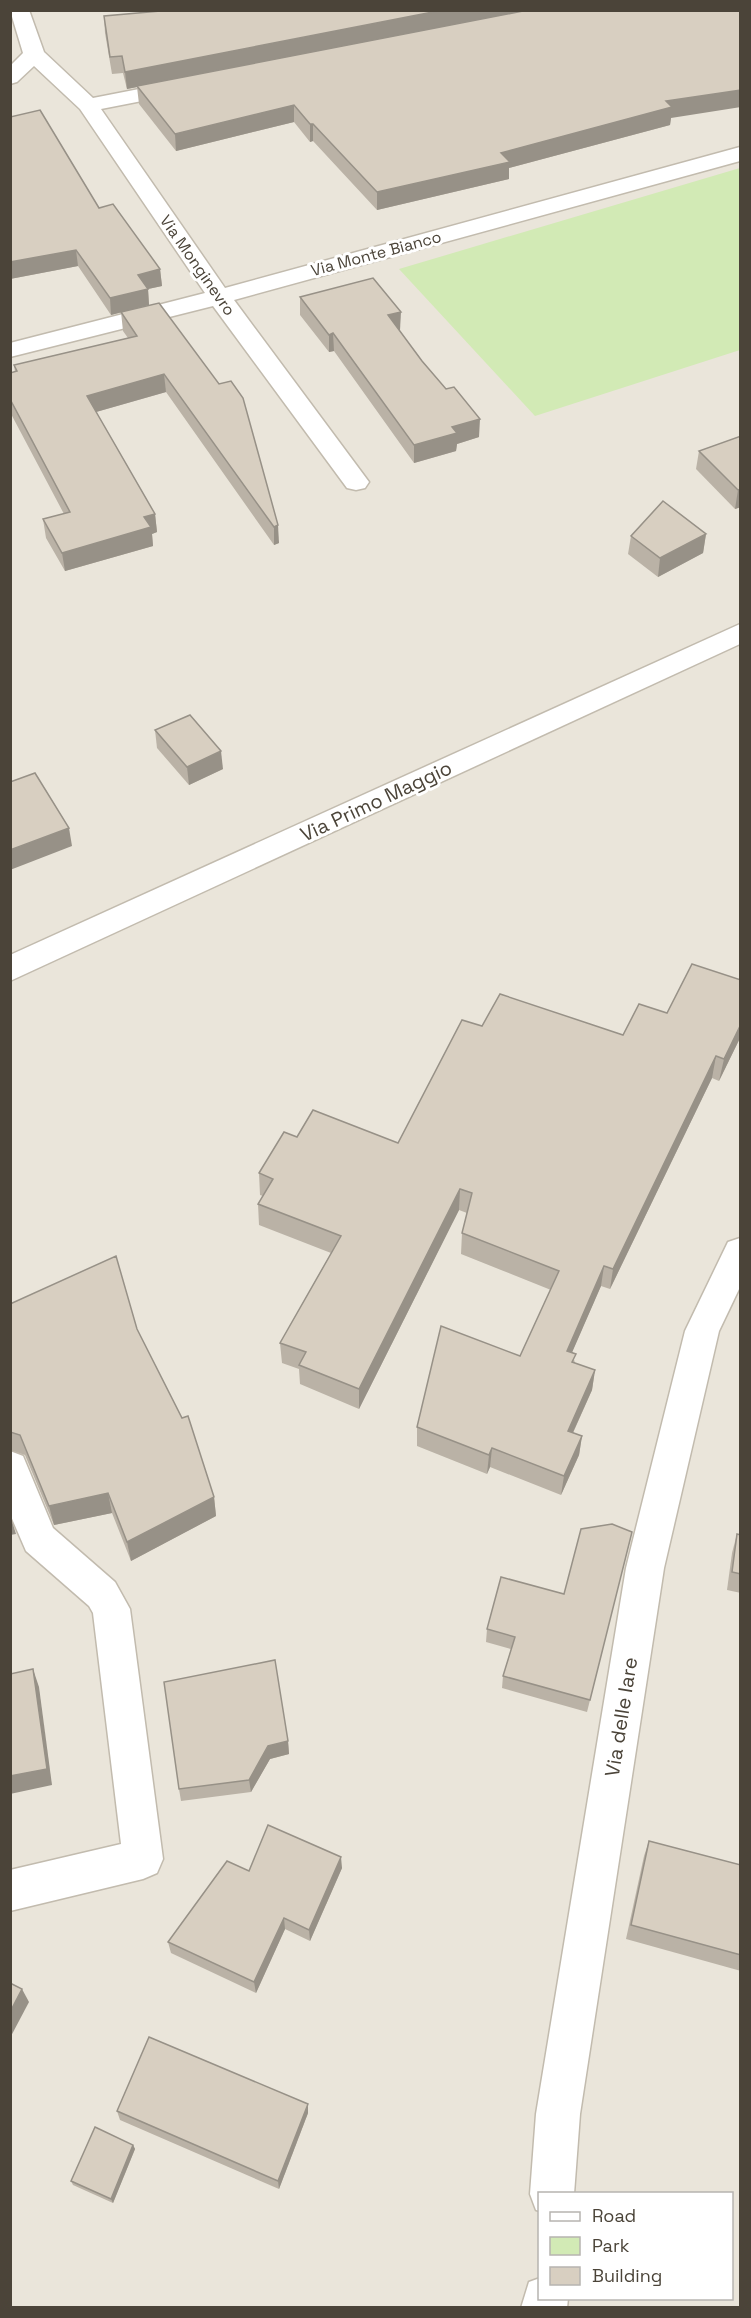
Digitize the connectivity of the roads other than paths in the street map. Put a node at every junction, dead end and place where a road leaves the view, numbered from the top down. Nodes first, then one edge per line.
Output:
1 (19, 10) edge
2 (34, 54) junction
3 (10, 78) edge
4 (194, 84) edge
5 (88, 105) junction
6 (741, 154) edge
7 (219, 297) junction
8 (10, 350) edge
9 (356, 483) dead end
10 (741, 633) edge
11 (10, 969) edge
12 (741, 1252) edge
13 (10, 1467) edge
14 (10, 1891) edge
15 (552, 2192) edge

1 - 2 street
2 - 3 street
2 - 5 street, Via Monginevro
4 - 5 street
5 - 7 street, Via Monginevro
6 - 7 street, Via Monte Bianco
7 - 8 street, Via Monte Bianco
7 - 9 street, Via Monginevro
10 - 11 street, Via Primo Maggio
12 - 15 street, Via delle Iare
13 - 14 street

